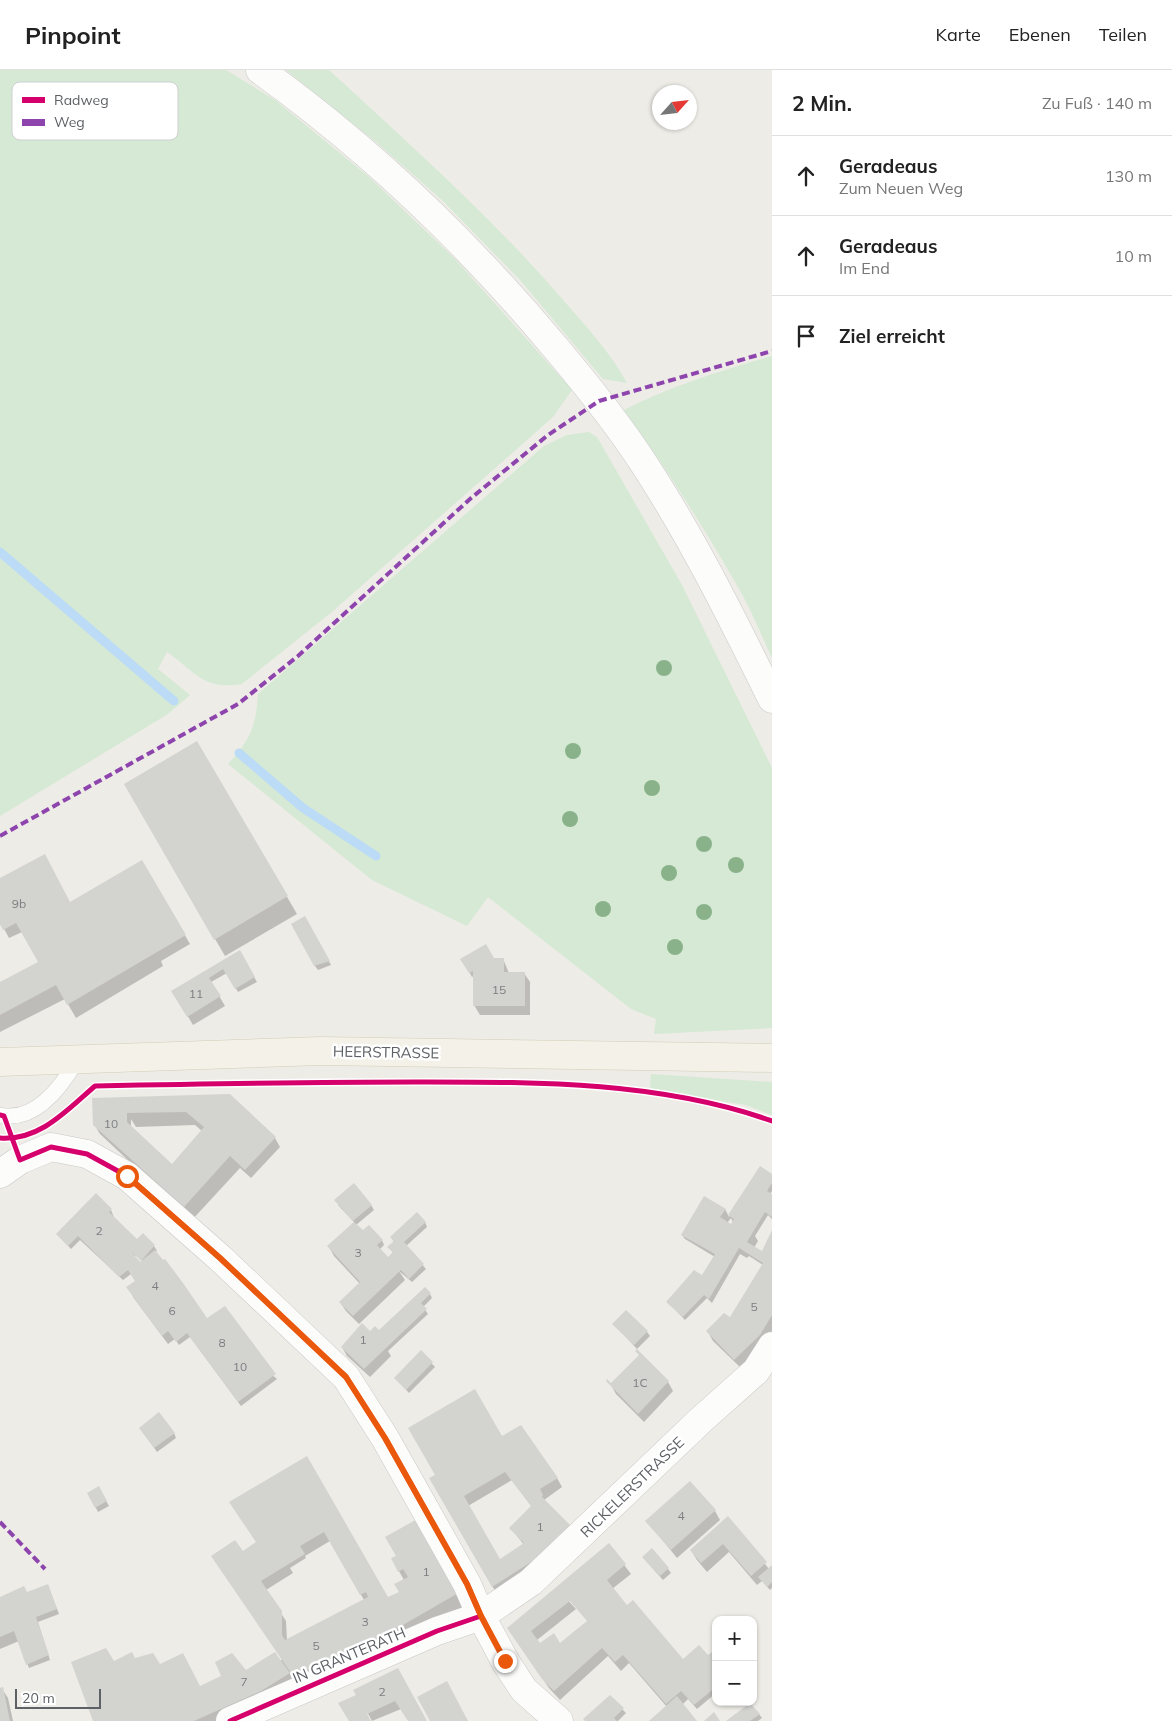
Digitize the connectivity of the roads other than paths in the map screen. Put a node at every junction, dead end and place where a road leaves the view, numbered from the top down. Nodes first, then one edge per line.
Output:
1 (260, 70) edge
2 (772, 699) edge
3 (772, 1058) edge
4 (77, 1060) junction
5 (0, 1062) edge
6 (0, 1115) edge
7 (10, 1167) edge
8 (772, 1346) edge
9 (481, 1616) junction
10 (230, 1721) edge
11 (559, 1721) edge

1 - 2 street
3 - 4 main road, HEERSTRASSE
4 - 5 main road, HEERSTRASSE
4 - 6 lane
7 - 9 street
8 - 9 street, RICKELERSTRASSE
9 - 10 street, IN GRANTERATH
9 - 11 street

